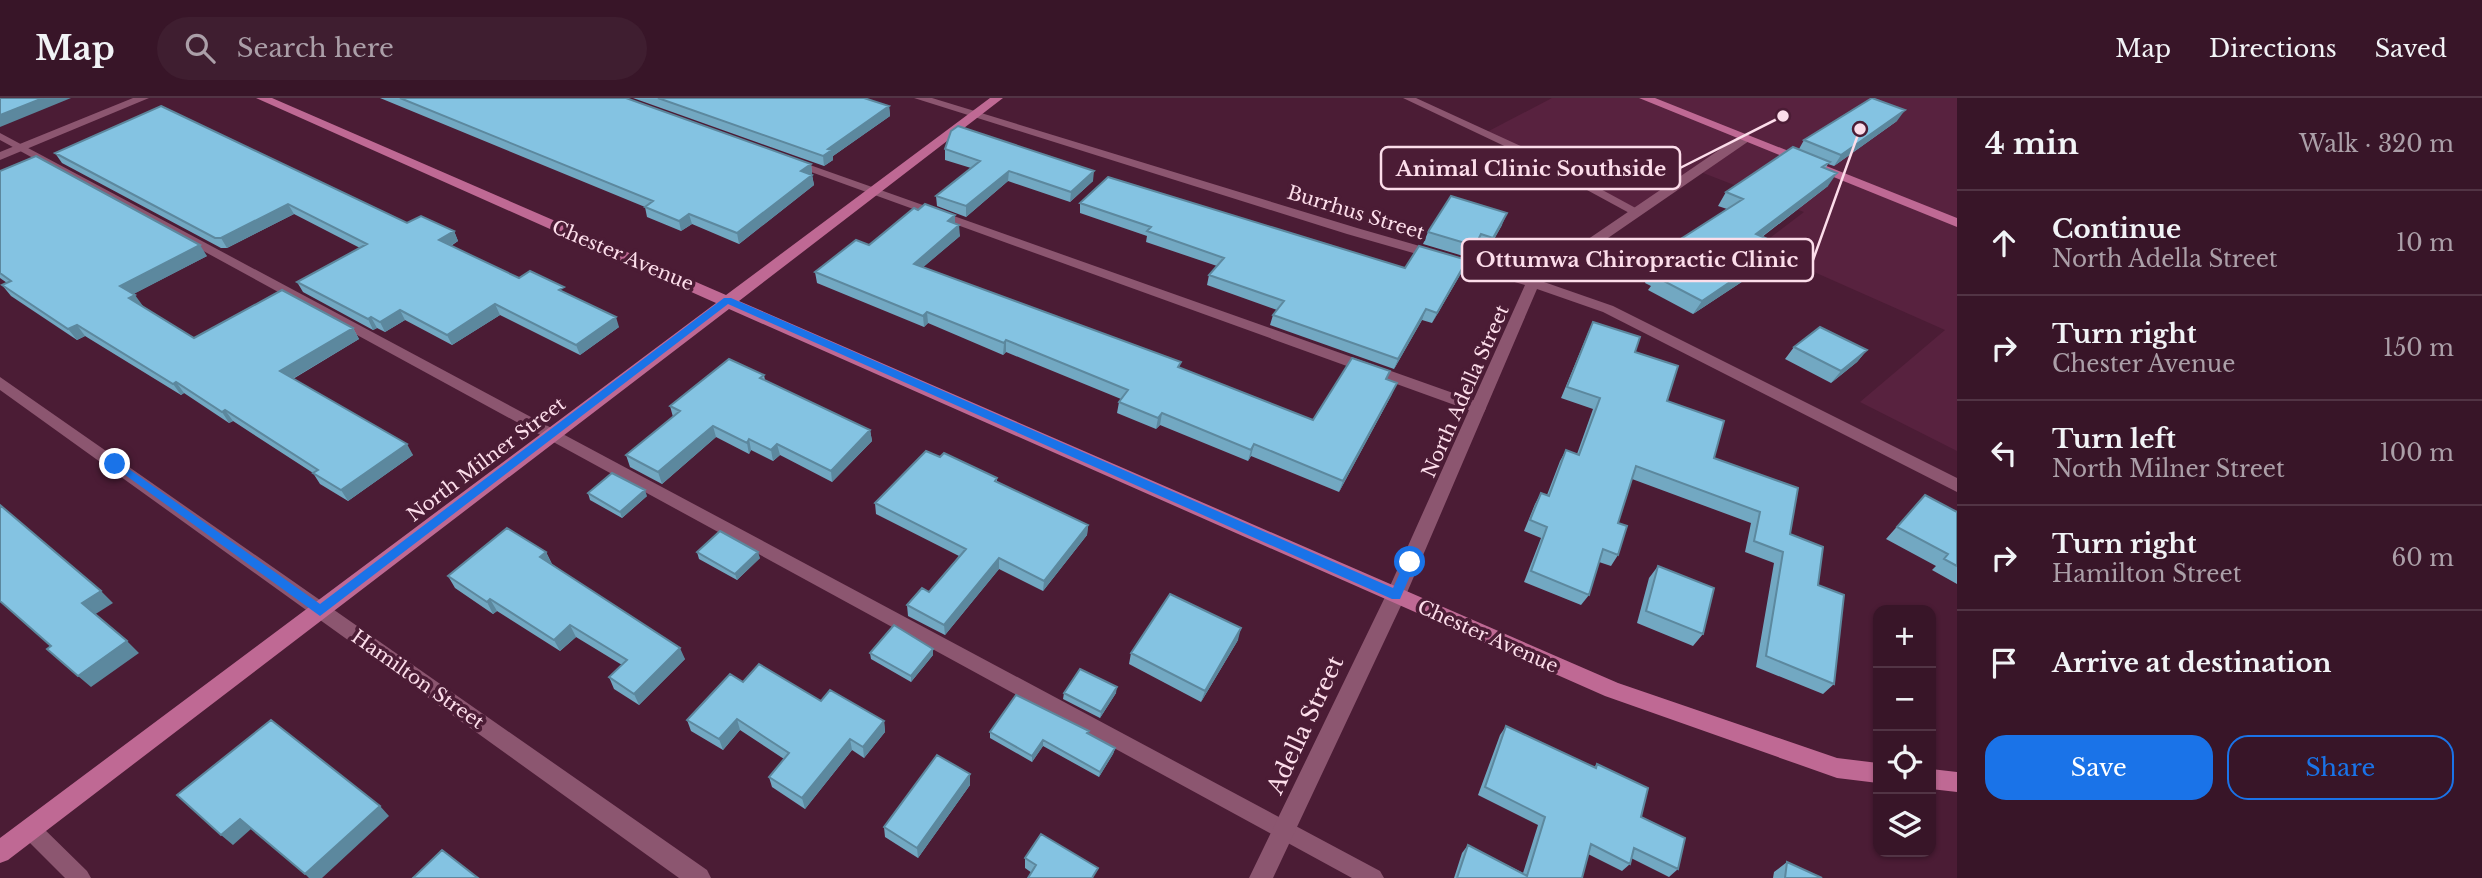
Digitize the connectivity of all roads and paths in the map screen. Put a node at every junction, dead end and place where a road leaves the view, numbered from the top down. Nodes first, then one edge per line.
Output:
1 (143, 98) edge
2 (262, 98) edge
3 (920, 98) edge
4 (997, 98) edge
5 (1408, 98) edge
6 (1645, 98) edge
7 (975, 115) junction
8 (0, 136) edge
9 (1745, 138) junction
10 (22, 147) junction
11 (0, 156) edge
12 (779, 157) edge
13 (873, 192) junction
14 (1637, 212) junction
15 (1957, 223) edge
16 (1533, 283) junction
17 (727, 300) junction
18 (0, 382) edge
19 (1479, 408) junction
20 (553, 435) junction
21 (1957, 486) edge
22 (1396, 595) junction
23 (320, 611) junction
24 (1873, 772) edge
25 (1936, 780) edge
26 (1957, 782) edge
27 (30, 829) junction
28 (1284, 830) junction
29 (0, 852) edge
30 (80, 878) edge
31 (699, 878) edge
32 (1261, 878) edge
33 (1373, 878) edge

1 - 10 street
2 - 17 street, Chester Avenue
3 - 7 street, Burrhus Street
4 - 7 street, North Milner Street
5 - 14 lane
6 - 9 street
7 - 13 street, North Milner Street
7 - 16 street, Burrhus Street
8 - 10 lane
9 - 14 street
9 - 15 street
10 - 11 street
10 - 20 lane
12 - 13 lane
13 - 17 street, North Milner Street
13 - 19 lane
14 - 16 street
16 - 19 street, North Adella Street
16 - 21 street, Burrhus Street
17 - 20 street, North Milner Street
17 - 22 street, Chester Avenue
18 - 23 street, Hamilton Street
19 - 22 street, North Adella Street
20 - 23 street, North Milner Street
20 - 28 lane
22 - 24 street, Chester Avenue
22 - 28 street, Adella Street
23 - 27 street, North Milner Street
23 - 31 street, Hamilton Street
25 - 26 street
27 - 29 street, North Milner Street
27 - 30 lane
28 - 32 street, Adella Street
28 - 33 lane

